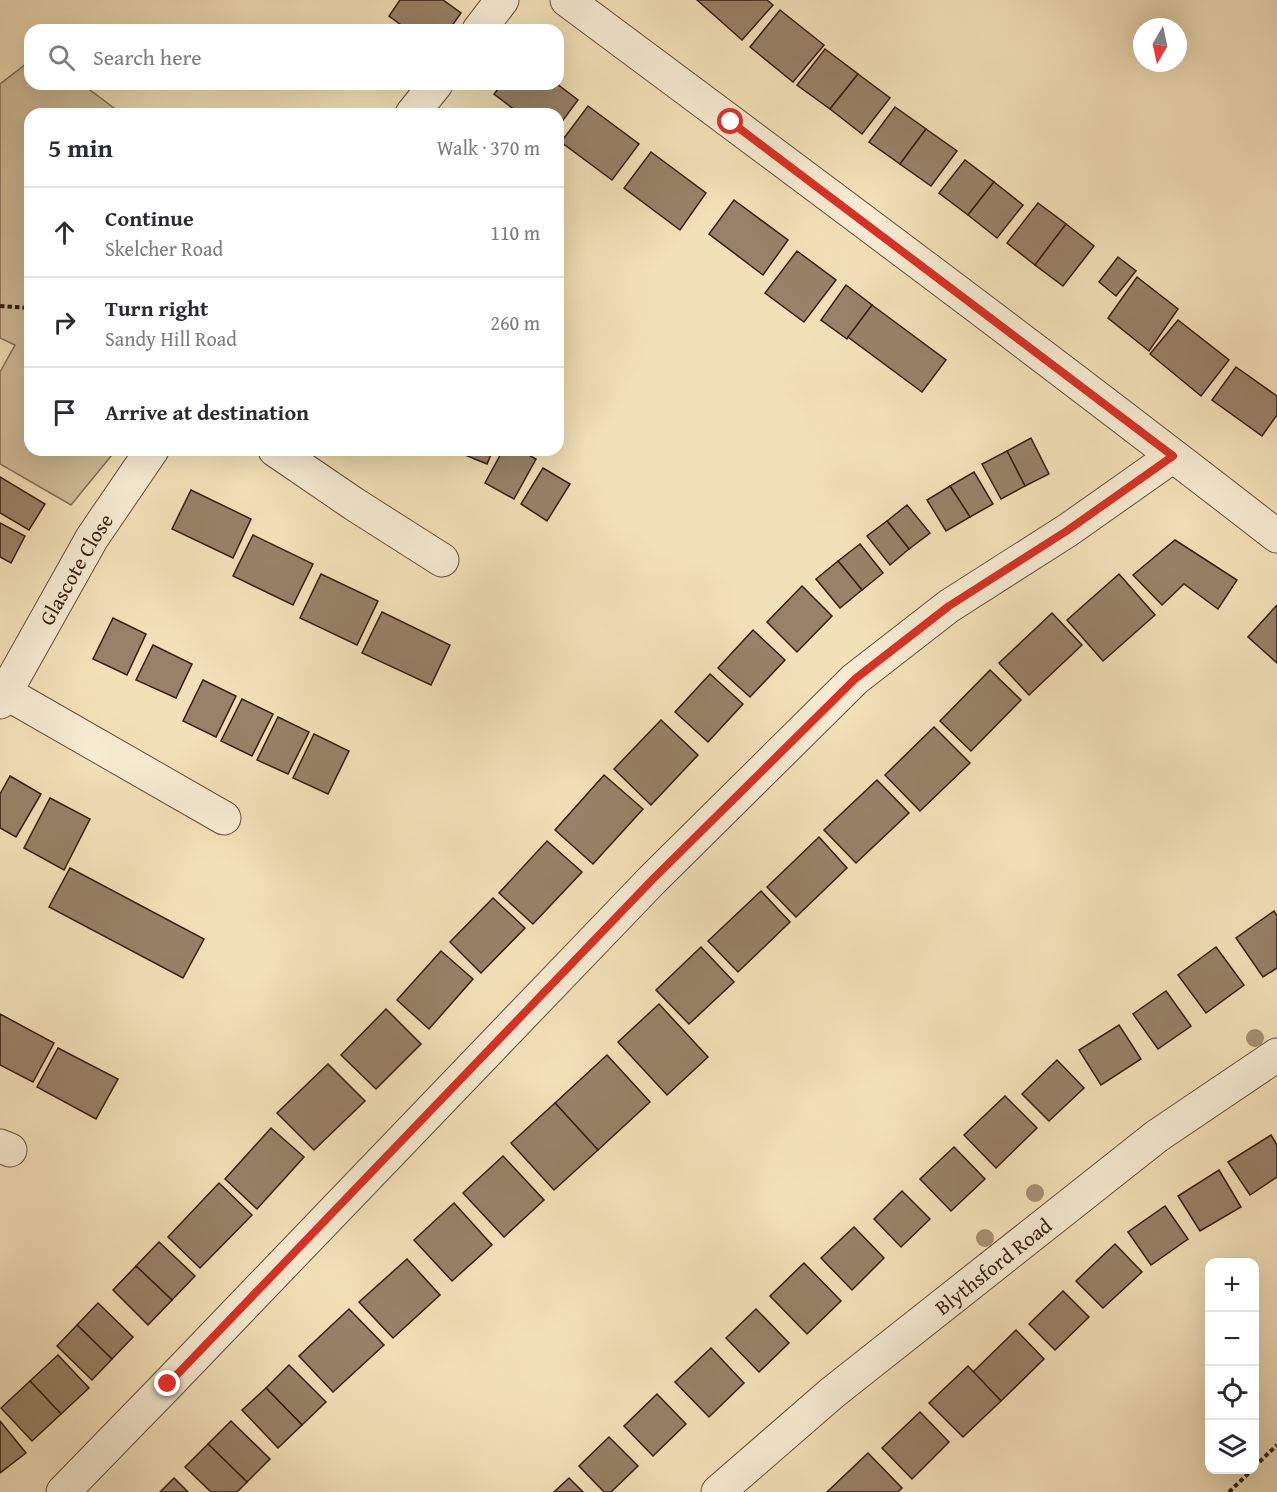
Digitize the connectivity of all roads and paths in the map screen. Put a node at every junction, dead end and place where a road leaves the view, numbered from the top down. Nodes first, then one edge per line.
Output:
1 (502, 0) edge
2 (567, 0) edge
3 (483, 24) edge
4 (431, 90) edge
5 (417, 108) edge
6 (0, 306) edge
7 (24, 308) edge
8 (148, 456) edge
9 (284, 456) edge
10 (1173, 456) junction
11 (1277, 536) edge
12 (442, 560) dead end
13 (3, 697) edge
14 (224, 818) dead end
15 (1277, 1054) edge
16 (1277, 1445) edge
17 (1259, 1462) edge
18 (1247, 1474) edge
19 (63, 1492) edge
20 (718, 1492) edge
21 (1229, 1492) edge

1 - 3 street
2 - 10 street
4 - 5 street
6 - 7 path
8 - 13 street, Glascote Close
9 - 12 street
10 - 11 street
10 - 19 street
13 - 14 street, Glascote Close
15 - 20 street, Blythsford Road
16 - 17 path
18 - 21 path

